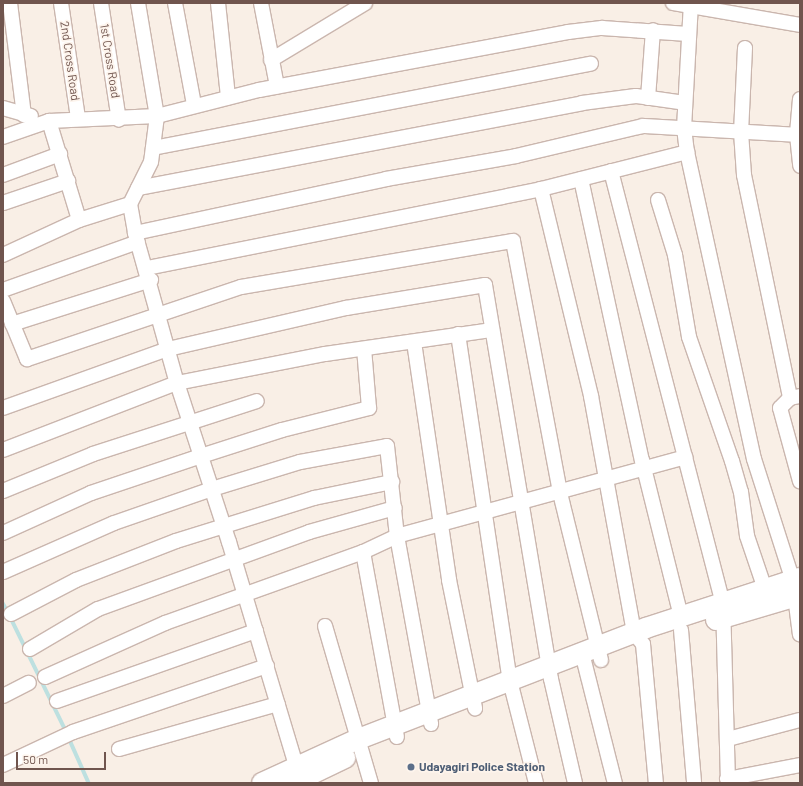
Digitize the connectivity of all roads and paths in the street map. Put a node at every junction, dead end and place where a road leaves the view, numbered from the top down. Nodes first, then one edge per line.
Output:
1 (10, 3) edge
2 (61, 3) edge
3 (101, 3) edge
4 (138, 3) edge
5 (175, 3) edge
6 (218, 3) edge
7 (261, 3) edge
8 (365, 3) edge
9 (673, 3) edge
10 (691, 4) edge
11 (800, 25) edge
12 (653, 30) junction
13 (688, 34) junction
14 (745, 48) dead end
15 (271, 60) junction
16 (591, 64) dead end
17 (277, 86) junction
18 (228, 97) junction
19 (648, 98) junction
20 (800, 99) edge
21 (685, 103) junction
22 (194, 106) junction
23 (3, 108) edge
24 (24, 115) junction
25 (157, 116) junction
26 (78, 118) junction
27 (119, 120) junction
28 (49, 121) junction
29 (684, 128) junction
30 (741, 132) junction
31 (797, 136) junction
32 (3, 137) edge
33 (153, 148) junction
34 (687, 152) junction
35 (60, 154) junction
36 (800, 166) edge
37 (611, 171) junction
38 (3, 175) edge
39 (581, 179) junction
40 (68, 181) junction
41 (138, 188) junction
42 (541, 189) junction
43 (658, 200) dead end
44 (3, 203) edge
45 (130, 204) junction
46 (79, 220) junction
47 (137, 238) junction
48 (3, 255) edge
49 (149, 274) junction
50 (3, 290) edge
51 (3, 301) edge
52 (158, 313) junction
53 (12, 324) junction
54 (492, 330) junction
55 (458, 334) junction
56 (414, 342) junction
57 (168, 349) junction
58 (364, 349) junction
59 (177, 384) junction
60 (795, 397) edge
61 (257, 400) dead end
62 (3, 408) edge
63 (190, 422) junction
64 (3, 450) edge
65 (201, 456) junction
66 (685, 457) junction
67 (644, 467) junction
68 (607, 478) junction
69 (800, 481) edge
70 (392, 482) junction
71 (212, 489) junction
72 (3, 490) edge
73 (560, 493) junction
74 (521, 505) junction
75 (395, 508) junction
76 (487, 514) junction
77 (224, 526) junction
78 (441, 526) junction
79 (3, 533) edge
80 (397, 536) junction
81 (364, 552) junction
82 (235, 562) junction
83 (3, 572) edge
84 (797, 588) edge
85 (245, 594) junction
86 (768, 597) junction
87 (724, 610) junction
88 (11, 614) dead end
89 (681, 623) junction
90 (325, 626) dead end
91 (256, 631) junction
92 (800, 635) edge
93 (639, 638) junction
94 (30, 649) dead end
95 (592, 657) junction
96 (267, 666) junction
97 (550, 673) junction
98 (45, 677) dead end
99 (29, 683) dead end
100 (512, 687) junction
101 (3, 696) edge
102 (57, 701) dead end
103 (474, 702) junction
104 (278, 704) junction
105 (429, 718) junction
106 (800, 720) edge
107 (395, 731) junction
108 (728, 739) junction
109 (359, 746) junction
110 (119, 749) dead end
111 (3, 765) edge
112 (800, 765) edge
113 (296, 776) edge
114 (727, 781) edge
115 (262, 783) edge
116 (371, 783) edge
117 (536, 783) edge
118 (575, 783) edge
119 (615, 783) edge
120 (656, 783) edge
121 (694, 783) edge

1 - 24 street
2 - 26 street, 2nd Cross Road
3 - 27 street, 1st Cross Road
4 - 25 street
5 - 22 street
6 - 18 street
7 - 15 street
8 - 15 street
9 - 10 street
10 - 11 street
10 - 13 street
12 - 13 street
12 - 17 street
12 - 19 street
13 - 21 street
14 - 30 street
15 - 17 street
16 - 33 street
17 - 18 street
18 - 22 street
19 - 21 street
19 - 41 street
20 - 31 street
21 - 29 street
22 - 25 street
23 - 24 street
24 - 28 street
25 - 27 street
25 - 33 street
26 - 27 street
26 - 28 street
28 - 32 street
28 - 35 street
29 - 30 street
29 - 34 street
29 - 47 street
30 - 31 street
30 - 60 street
31 - 36 street
33 - 41 street
34 - 37 street
34 - 84 street
35 - 38 street
35 - 40 street
37 - 39 street
37 - 66 street
39 - 42 street
39 - 67 street
40 - 44 street
40 - 46 street
41 - 45 street
42 - 49 street
42 - 68 street
43 - 86 street
45 - 46 street
45 - 47 street
46 - 48 street
47 - 49 street
47 - 50 street
49 - 52 street
49 - 53 street
51 - 53 street
52 - 53 street
52 - 57 street
52 - 73 street
54 - 55 street
54 - 57 street
54 - 74 street
55 - 56 street
55 - 76 street
56 - 58 street
56 - 78 street
57 - 59 street
57 - 62 street
58 - 59 street
58 - 65 street
59 - 63 street
59 - 64 street
60 - 69 street
61 - 63 street
63 - 65 street
63 - 72 street
65 - 71 street
65 - 79 street
66 - 67 street
66 - 87 street
67 - 68 street
67 - 89 street
68 - 73 street
68 - 93 street
70 - 71 street
70 - 75 street
70 - 77 street
71 - 77 street
71 - 83 street
73 - 74 street
73 - 95 street
74 - 76 street
74 - 97 street
75 - 80 street
75 - 82 street
76 - 78 street
76 - 100 street
77 - 82 street
77 - 88 street
78 - 80 street
78 - 103 street
80 - 81 street
80 - 105 street
81 - 85 street
81 - 107 street
82 - 85 street
82 - 94 street
84 - 86 main road
84 - 92 street
85 - 91 street
85 - 98 street
86 - 87 main road
87 - 89 main road
87 - 108 street
89 - 93 main road
89 - 121 street
90 - 109 street
91 - 96 street
91 - 102 street
93 - 95 main road
93 - 120 street
95 - 97 main road
95 - 119 street
96 - 104 street
96 - 111 street
97 - 100 main road
97 - 118 street
99 - 101 street
100 - 103 main road
100 - 117 street
103 - 105 main road
104 - 110 street
104 - 113 street
105 - 107 main road
106 - 108 street
107 - 109 main road
108 - 114 street
109 - 113 main road
109 - 116 street
112 - 114 street
113 - 115 main road

